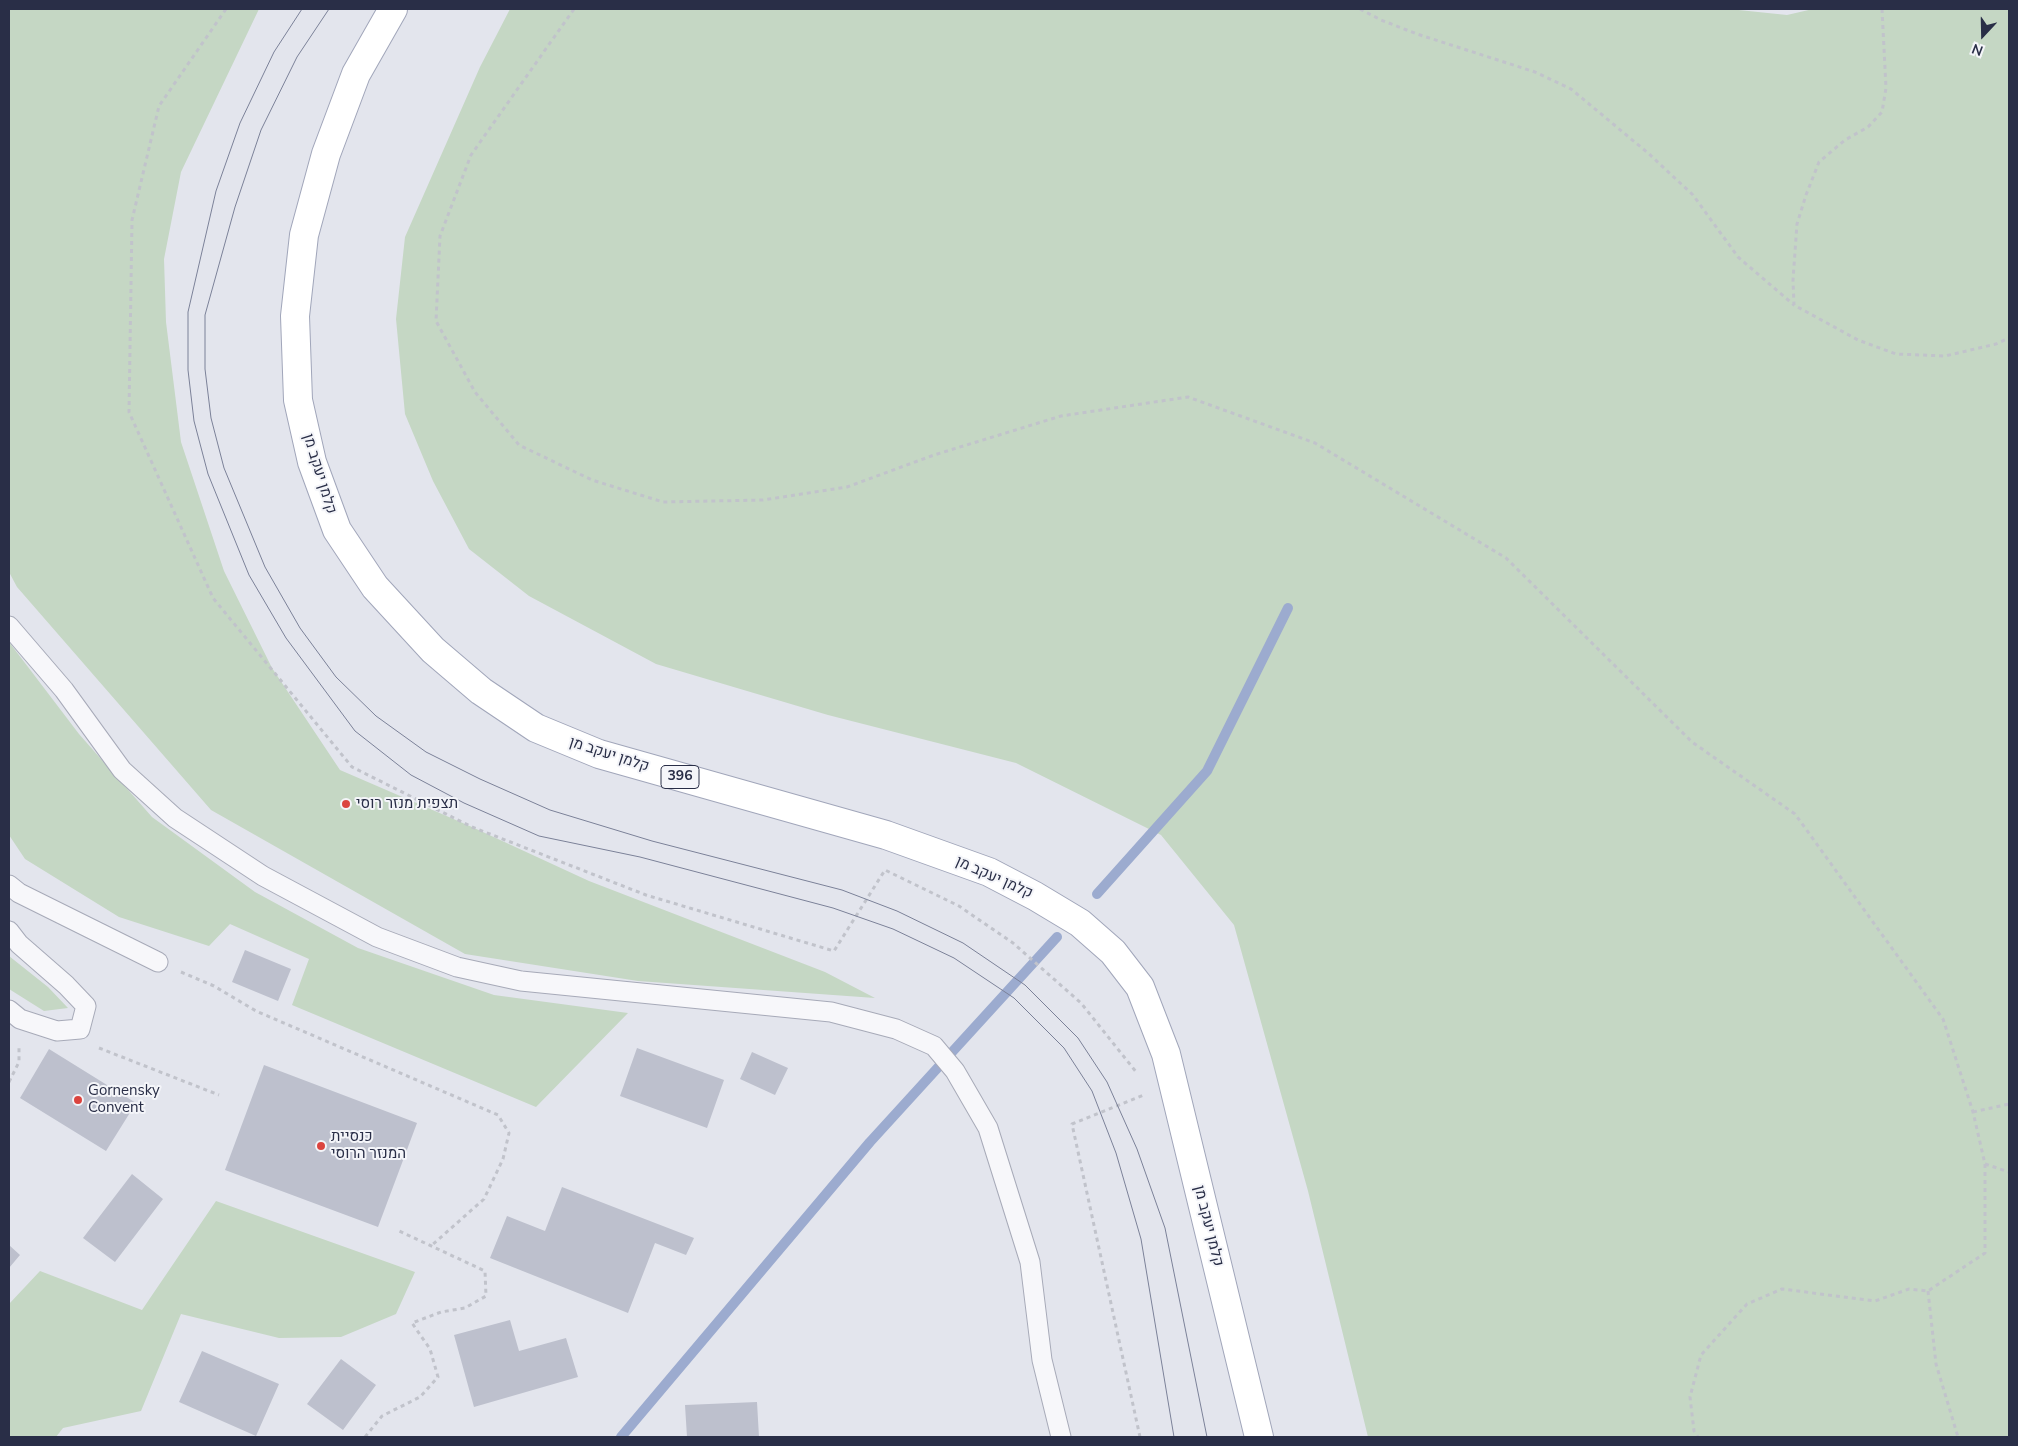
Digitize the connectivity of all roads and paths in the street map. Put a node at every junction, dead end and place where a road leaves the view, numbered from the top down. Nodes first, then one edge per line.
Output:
1 (393, 9) edge
2 (574, 9) edge
3 (1360, 9) edge
4 (1882, 9) edge
5 (1794, 305) junction
6 (2009, 338) edge
7 (9, 626) edge
8 (9, 885) edge
9 (9, 931) edge
10 (1012, 943) dead end
11 (158, 962) joint
12 (15, 1015) edge
13 (57, 1031) junction
14 (1142, 1078) dead end
15 (9, 1082) edge
16 (1150, 1093) dead end
17 (219, 1096) dead end
18 (2009, 1104) edge
19 (1973, 1112) junction
20 (1985, 1164) junction
21 (2009, 1172) edge
22 (397, 1230) dead end
23 (431, 1246) junction
24 (1928, 1292) junction
25 (365, 1437) edge
26 (1061, 1437) edge
27 (1140, 1437) edge
28 (1259, 1437) edge
29 (1698, 1437) edge
30 (1958, 1437) edge

1 - 28 main road, קלמן יעקב מן / 396
2 - 19 path
3 - 5 path
4 - 5 path
5 - 6 path
7 - 26 lane
8 - 11 lane
9 - 13 lane
10 - 14 path
11 - 23 path
12 - 13 lane
12 - 15 path
13 - 17 path
16 - 27 path
18 - 19 path
19 - 20 path
20 - 21 path
20 - 24 path
22 - 23 path
23 - 25 path
24 - 29 path
24 - 30 path

